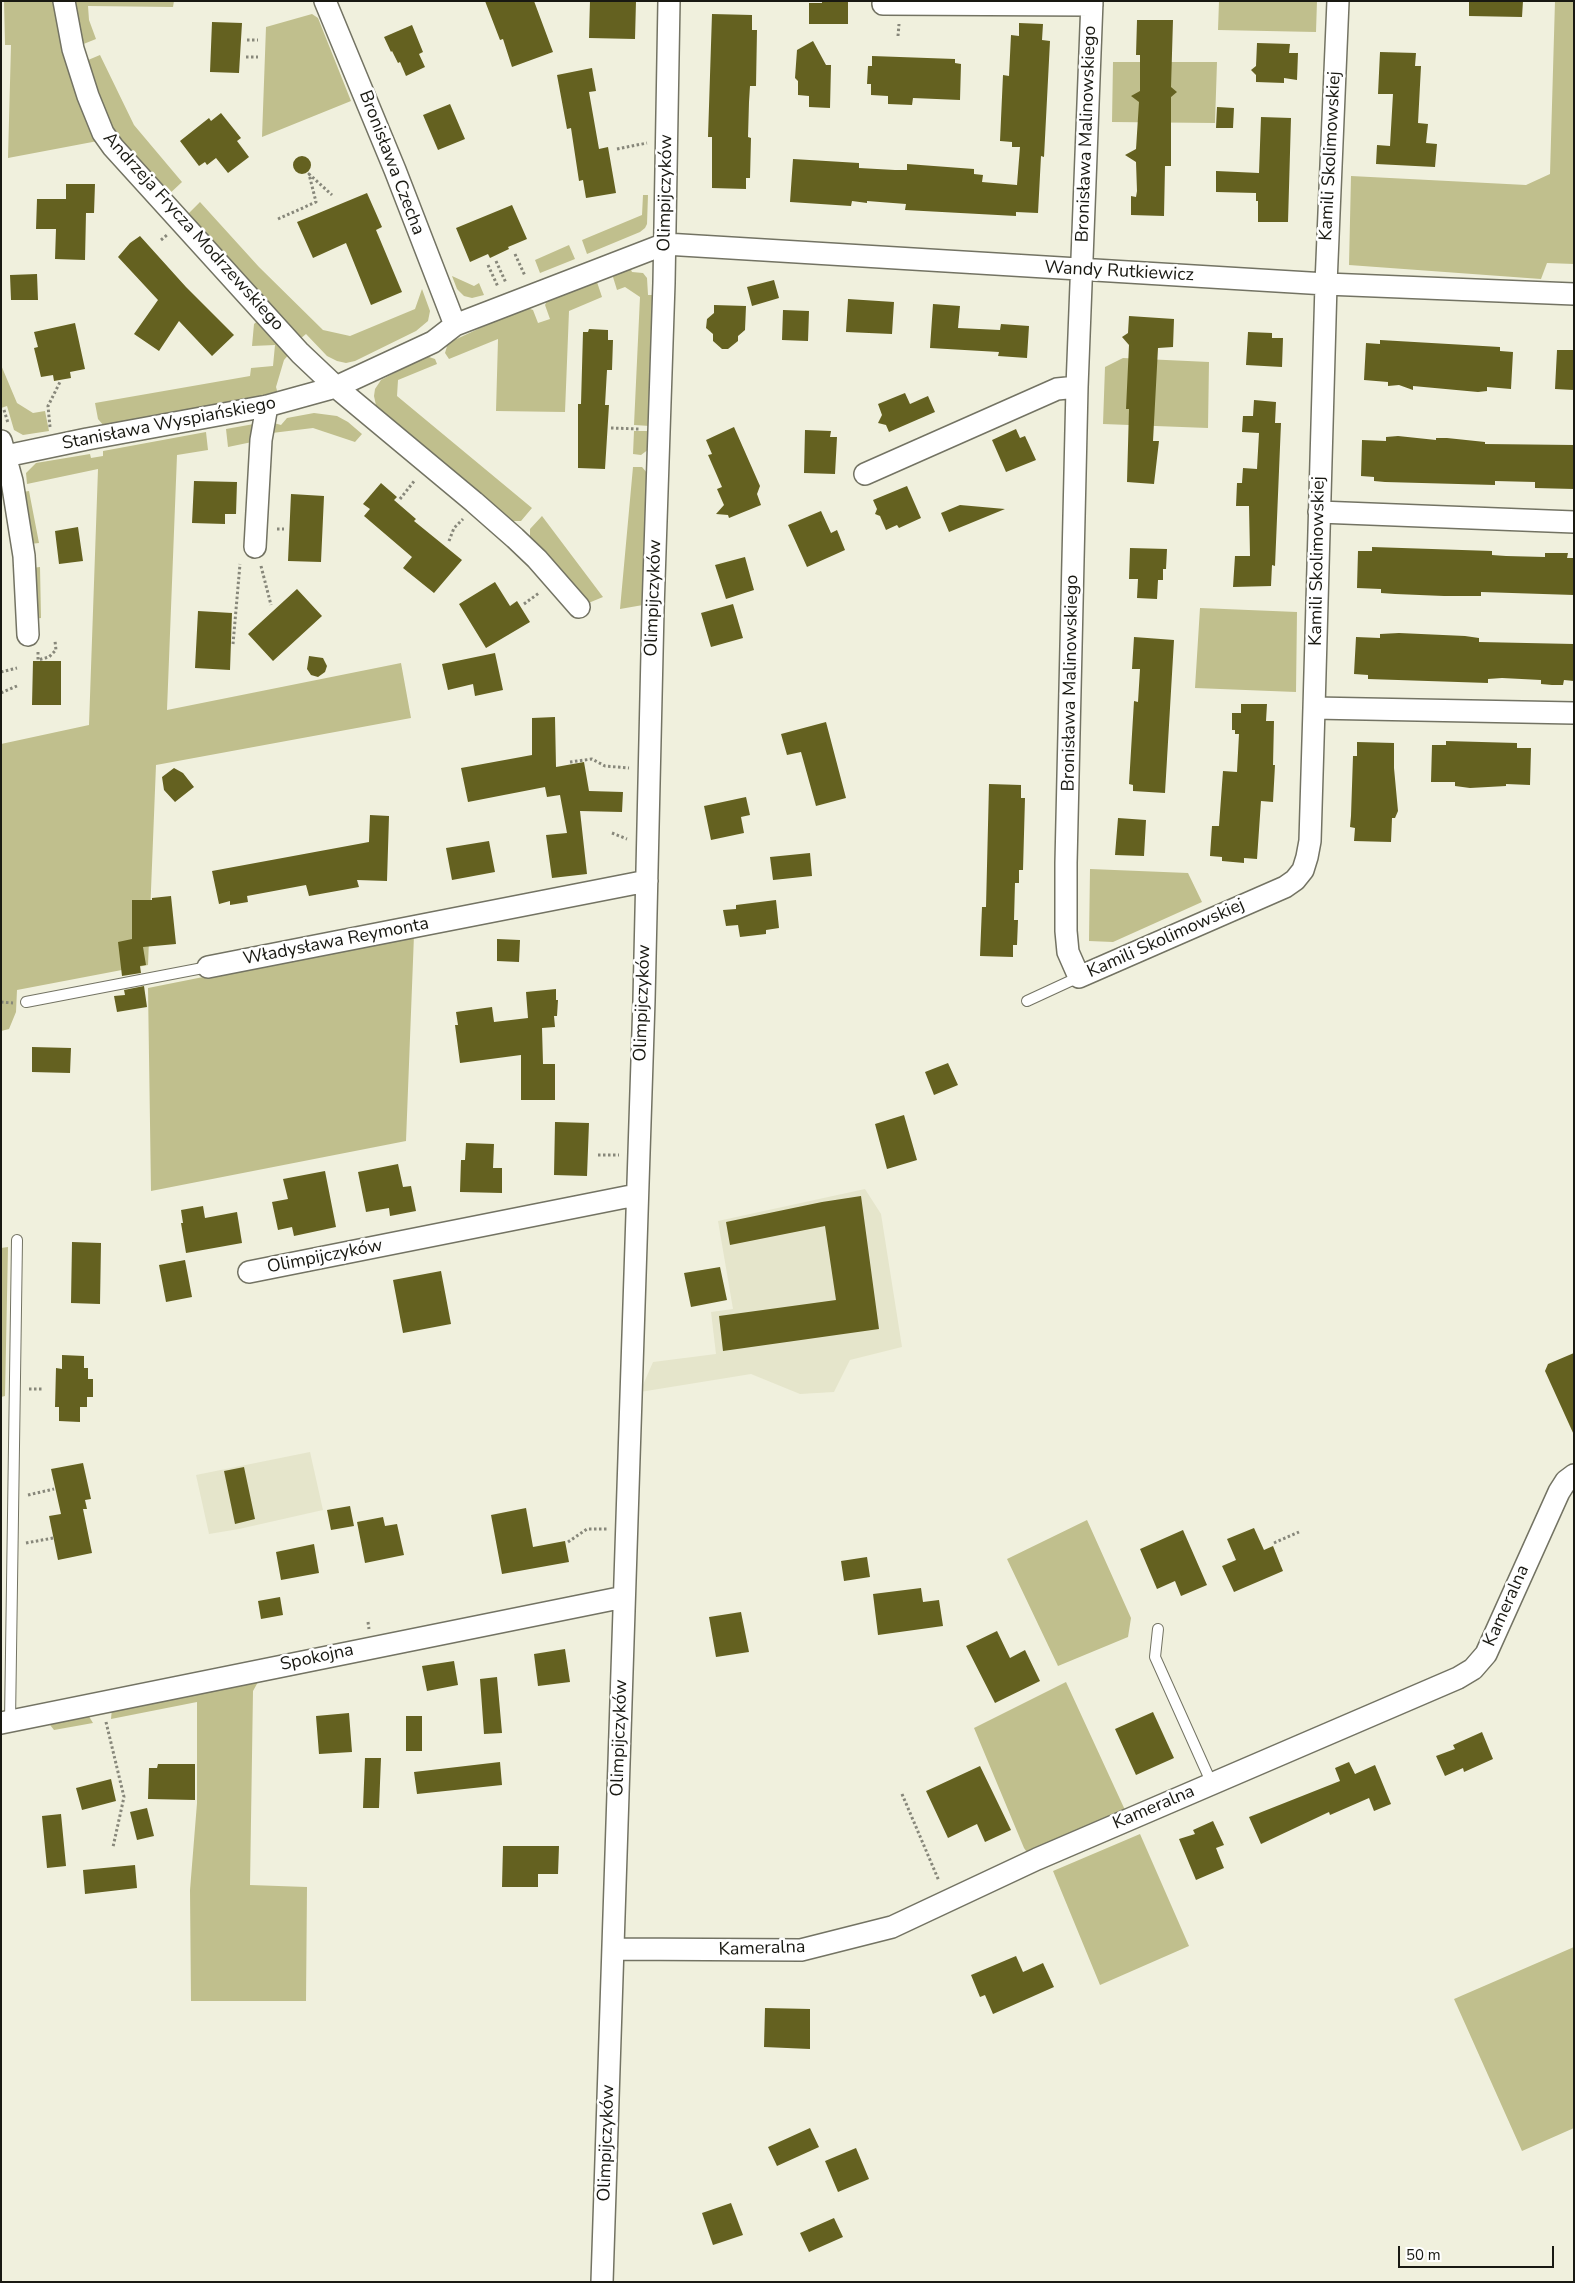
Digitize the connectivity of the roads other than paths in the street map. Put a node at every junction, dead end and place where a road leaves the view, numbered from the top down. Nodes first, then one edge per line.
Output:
1 (64, 1) edge
2 (325, 1) edge
3 (670, 1) edge
4 (1338, 1) edge
5 (1092, 3) edge
6 (883, 4) dead end
7 (665, 244) junction
8 (1081, 269) junction
9 (1326, 284) junction
10 (1574, 294) edge
11 (455, 325) junction
12 (336, 387) junction
13 (1077, 387) junction
14 (267, 406) junction
15 (3, 451) edge
16 (865, 474) dead end
17 (1318, 512) junction
18 (1574, 522) edge
19 (255, 546) road end
20 (579, 607) dead end
21 (28, 635) dead end
22 (1314, 708) junction
23 (1574, 713) edge
24 (647, 881) junction
25 (208, 967) joint
26 (1079, 977) junction
27 (1027, 1001) dead end
28 (26, 1002) dead end
29 (636, 1194) junction
30 (17, 1240) dead end
31 (249, 1272) dead end
32 (1574, 1475) edge
33 (624, 1597) junction
34 (1158, 1629) dead end
35 (6, 1722) edge
36 (1212, 1784) junction
37 (614, 1948) junction
38 (602, 2282) edge

1 - 12 street, Andrzeja Frycza Modrzewskiego
2 - 11 street, Bronisława Czecha
3 - 7 street, Olimpijczyków
4 - 9 street, Kamili Skolimowskiej
5 - 6 street
5 - 8 street, Bronisława Malinowskiego
7 - 8 street, Wandy Rutkiewicz
7 - 11 street
7 - 24 street, Olimpijczyków
8 - 9 street, Wandy Rutkiewicz
8 - 13 street, Bronisława Malinowskiego
9 - 10 street, Wandy Rutkiewicz
9 - 17 street, Kamili Skolimowskiej
11 - 12 street
12 - 14 street, Stanisława Wyspiańskiego
12 - 20 street
13 - 16 street
13 - 26 street, Bronisława Malinowskiego
14 - 15 street, Stanisława Wyspiańskiego
14 - 19 street
15 - 21 street
17 - 18 street
17 - 22 street, Kamili Skolimowskiej
22 - 23 street
22 - 26 street, Kamili Skolimowskiej
24 - 25 street, Władysława Reymonta
24 - 29 street, Olimpijczyków
25 - 28 lane, Władysława Reymonta
26 - 27 lane
29 - 31 street, Olimpijczyków
29 - 33 street, Olimpijczyków
30 - 35 lane, Spokojna
32 - 36 street, Kameralna
33 - 35 street, Spokojna
33 - 37 street, Olimpijczyków
34 - 36 lane
36 - 37 street, Kameralna
37 - 38 street, Olimpijczyków

